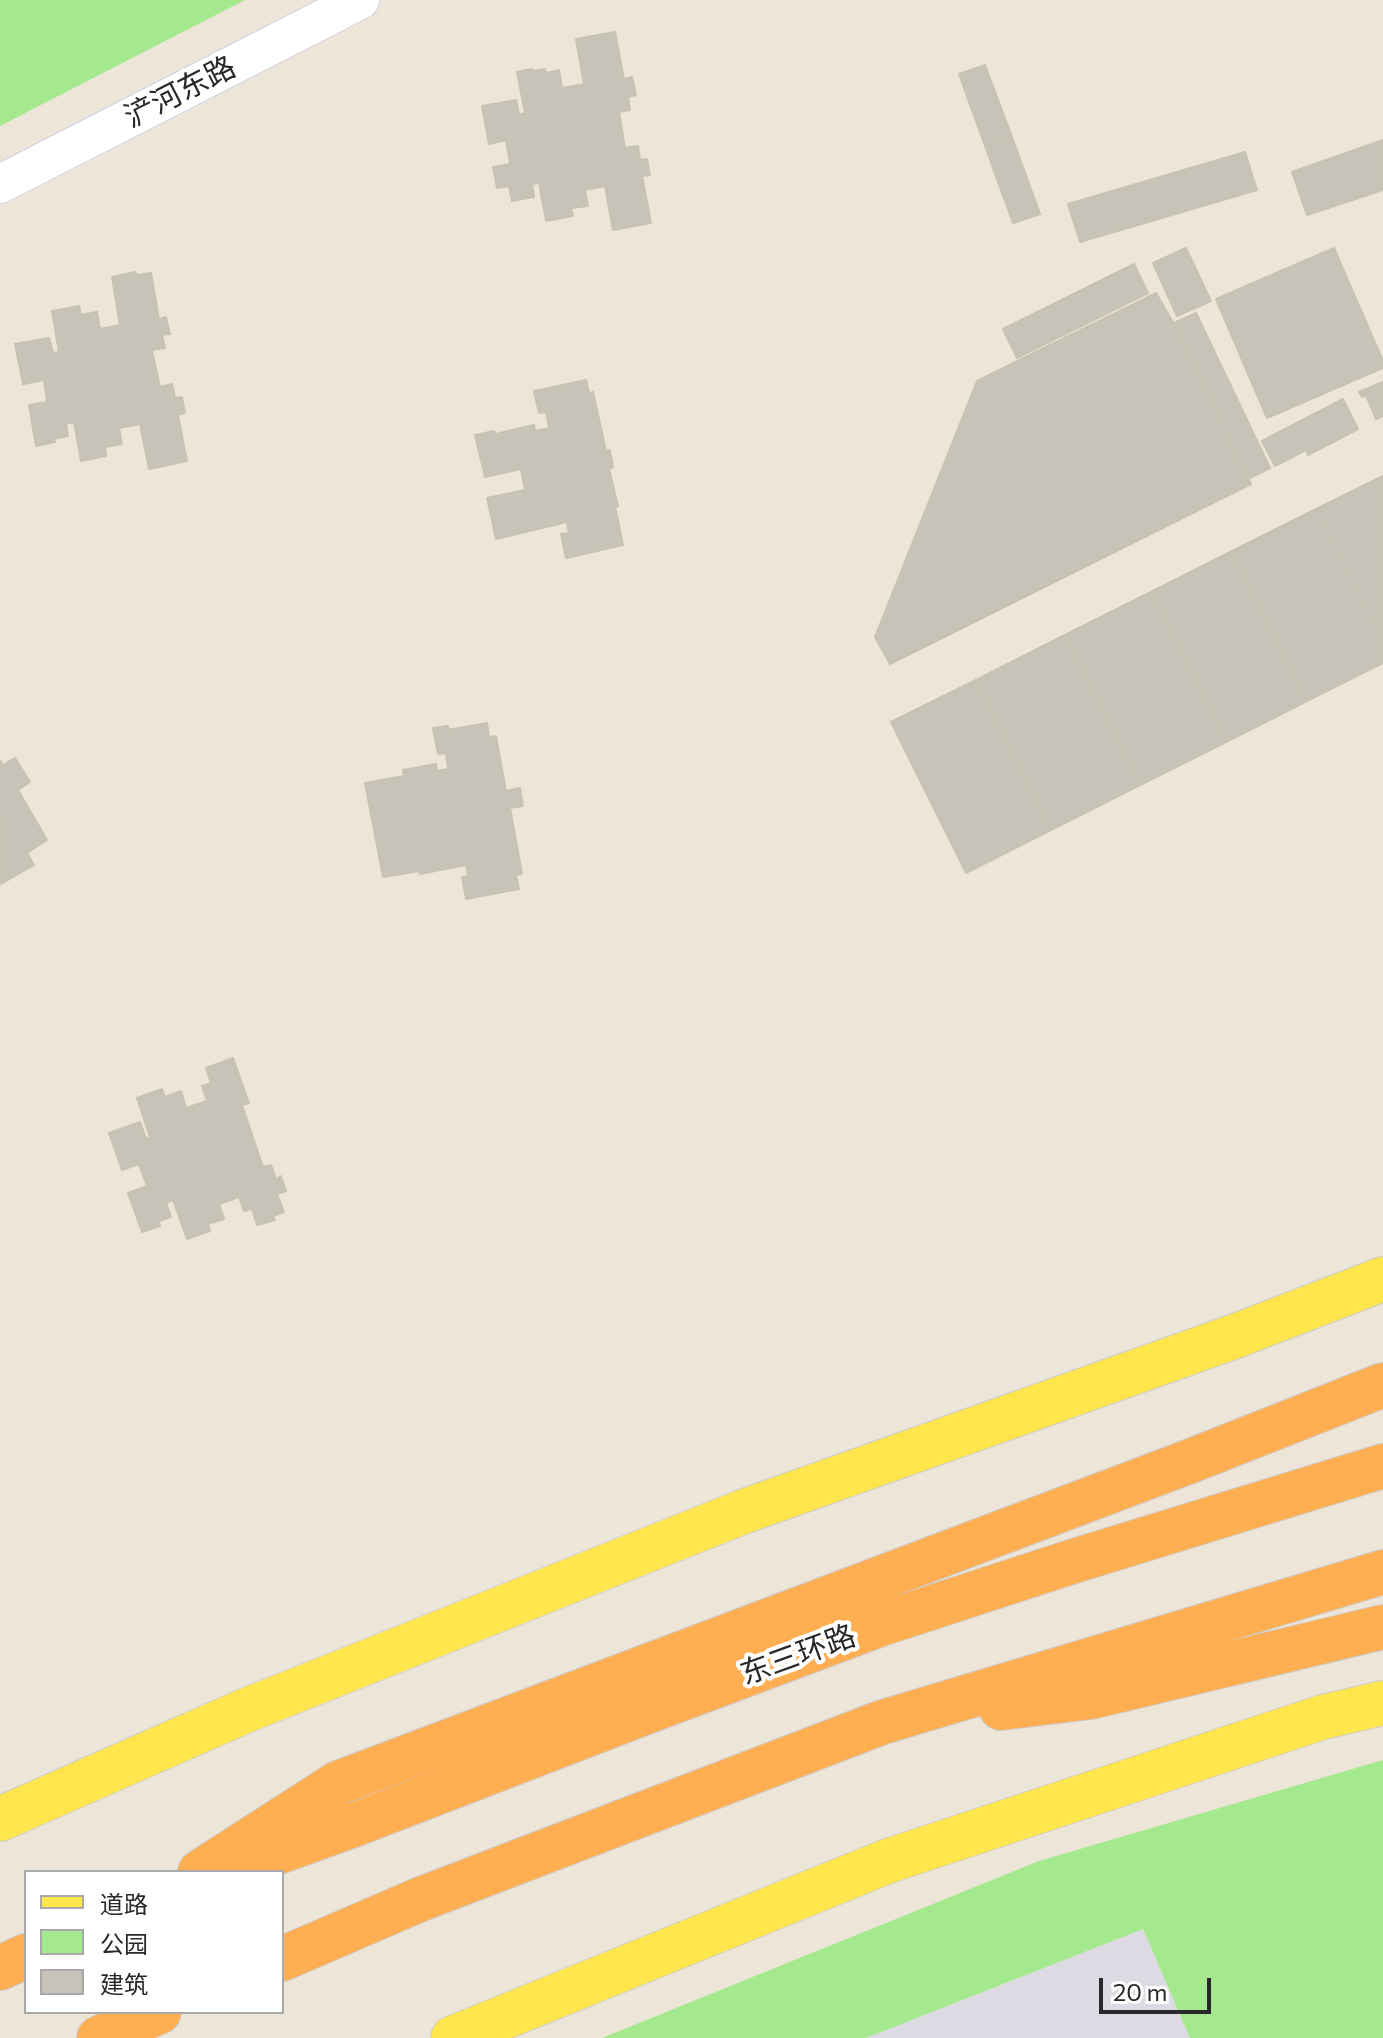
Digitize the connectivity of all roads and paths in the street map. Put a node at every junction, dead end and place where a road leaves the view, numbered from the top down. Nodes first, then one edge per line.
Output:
1 (360, 0) edge
2 (0, 184) edge
3 (1383, 1279) edge
4 (1383, 1385) edge
5 (1383, 1466) edge
6 (1383, 1572) edge
7 (1383, 1627) edge
8 (1383, 1703) edge
9 (883, 1722) junction
10 (0, 1819) edge
11 (203, 1870) edge
12 (229, 1870) edge
13 (24, 1957) edge
14 (284, 1958) edge
15 (0, 1968) edge
16 (154, 2014) edge
17 (99, 2038) edge
18 (453, 2038) edge

1 - 2 street, 浐河东路
3 - 10 main road
4 - 11 highway
5 - 12 highway, 东三环路
6 - 9 highway
7 - 9 highway
8 - 18 main road
9 - 14 highway
13 - 15 highway
16 - 17 highway

